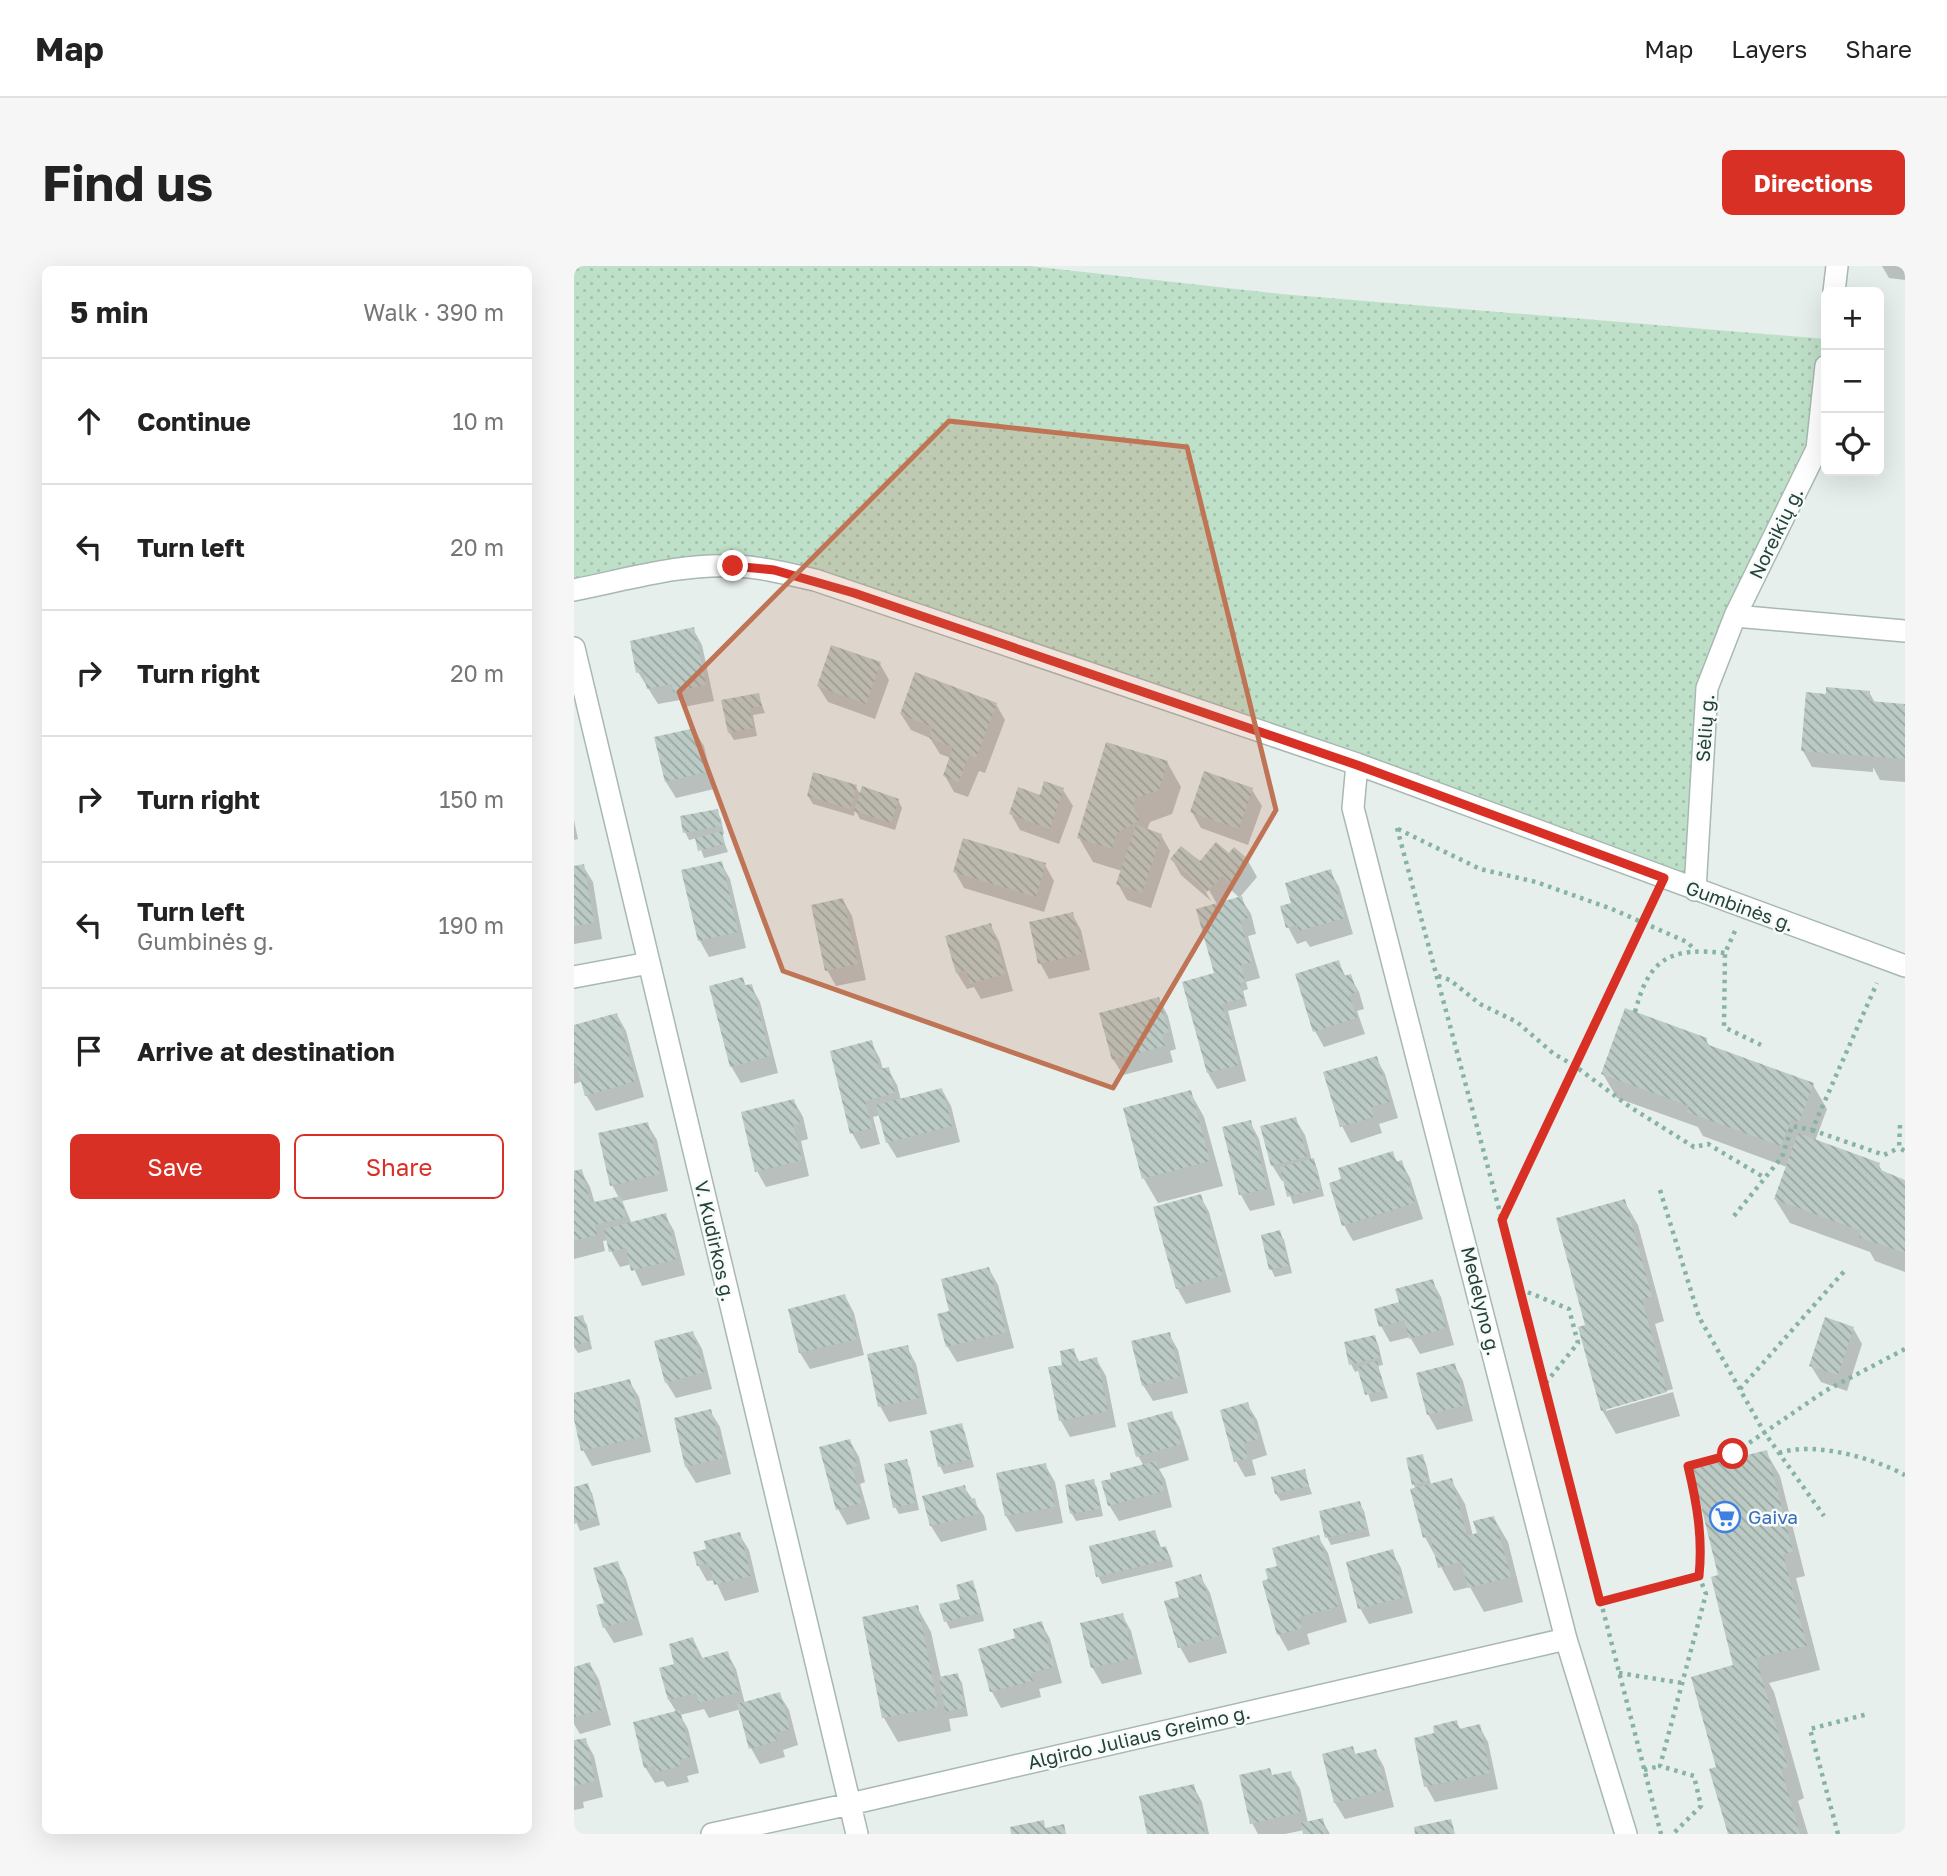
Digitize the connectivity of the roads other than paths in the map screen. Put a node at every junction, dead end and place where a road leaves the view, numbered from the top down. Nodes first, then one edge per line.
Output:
1 (1837, 266) edge
2 (1835, 287) edge
3 (1821, 412) edge
4 (574, 590) edge
5 (1735, 616) junction
6 (1905, 631) edge
7 (574, 648) edge
8 (1357, 765) junction
9 (1695, 890) junction
10 (649, 963) junction
11 (1896, 963) edge
12 (574, 977) edge
13 (1566, 1639) junction
14 (850, 1804) junction
15 (712, 1834) edge
16 (857, 1834) edge
17 (1626, 1834) edge

1 - 2 street
3 - 5 street, Noreikių g.
4 - 8 street, Gumbinės g.
5 - 6 street
5 - 9 street, Sėlių g.
7 - 10 street, V. Kudirkos g.
8 - 9 street, Gumbinės g.
8 - 13 street, Medelyno g.
9 - 11 street, Gumbinės g.
10 - 12 street
10 - 14 street, V. Kudirkos g.
13 - 14 street, Algirdo Juliaus Greimo g.
13 - 17 street, Medelyno g.
14 - 15 street, Algirdo Juliaus Greimo g.
14 - 16 street, V. Kudirkos g.

